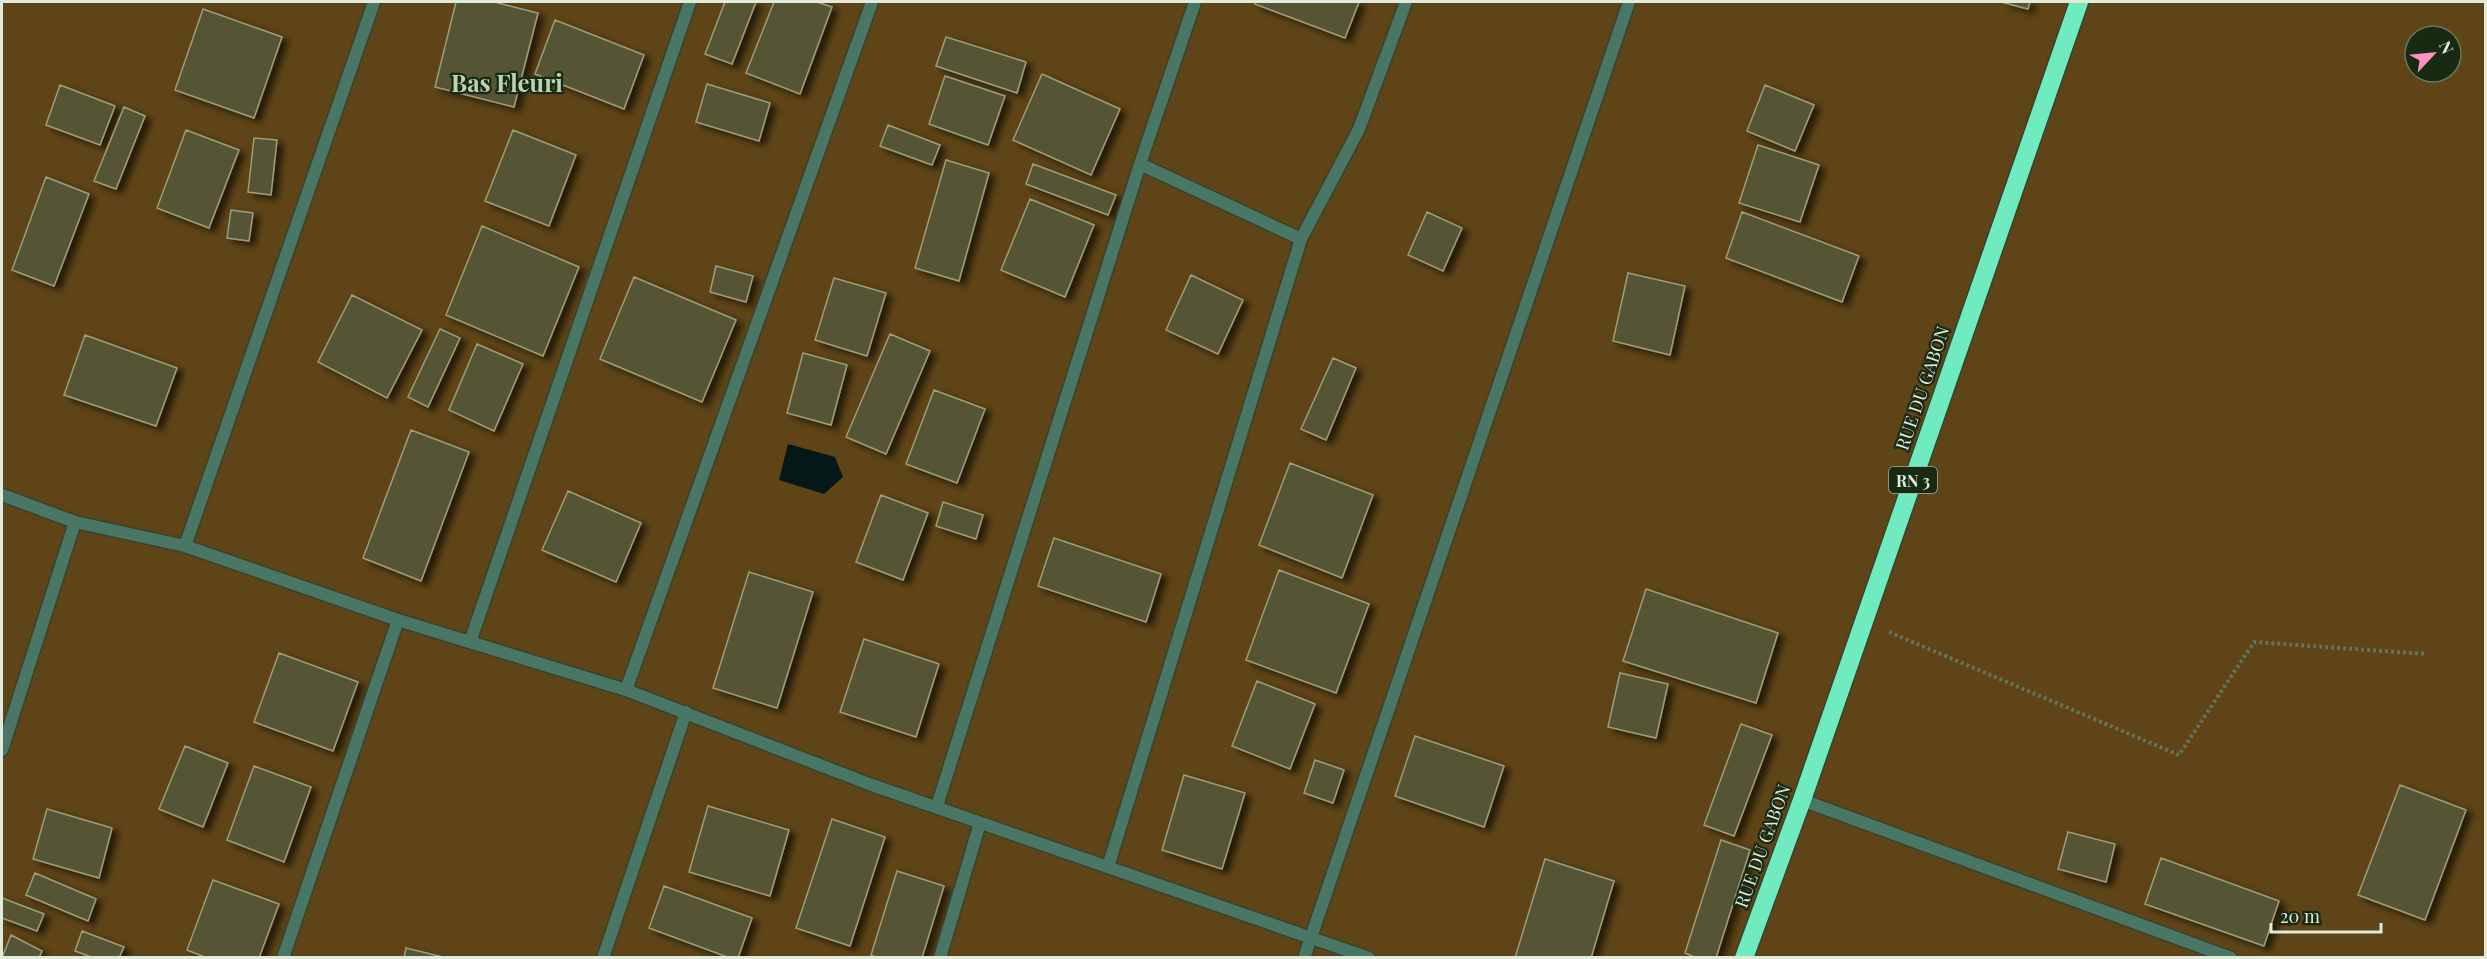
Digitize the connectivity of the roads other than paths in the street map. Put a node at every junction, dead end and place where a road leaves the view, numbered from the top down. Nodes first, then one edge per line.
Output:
1 (374, 2) edge
2 (690, 2) edge
3 (872, 2) edge
4 (1195, 2) edge
5 (1406, 2) edge
6 (1629, 2) edge
7 (2079, 2) edge
8 (1140, 164) junction
9 (1301, 239) junction
10 (2, 495) edge
11 (75, 522) junction
12 (185, 546) junction
13 (398, 620) junction
14 (470, 642) junction
15 (626, 690) junction
16 (686, 712) junction
17 (2, 750) edge
18 (1802, 800) junction
19 (936, 806) junction
20 (980, 823) junction
21 (1108, 867) junction
22 (1311, 937) junction
23 (283, 957) edge
24 (603, 957) edge
25 (940, 957) edge
26 (1304, 957) edge
27 (1369, 957) edge
28 (1744, 957) edge
29 (2231, 957) edge

1 - 12 street
2 - 14 street
3 - 15 street
4 - 8 street
5 - 9 street
6 - 22 street
7 - 18 highway, RUE DU GABON / RN 3
8 - 9 street
8 - 19 street
9 - 21 street
10 - 11 street
11 - 12 street
11 - 17 street
12 - 13 street
13 - 14 street
13 - 23 street
14 - 15 street
15 - 16 street
16 - 19 street
16 - 24 street
18 - 28 highway, RUE DU GABON / RN 3
18 - 29 street
19 - 20 street
20 - 21 street
20 - 25 street
21 - 22 street
22 - 26 street
22 - 27 street

